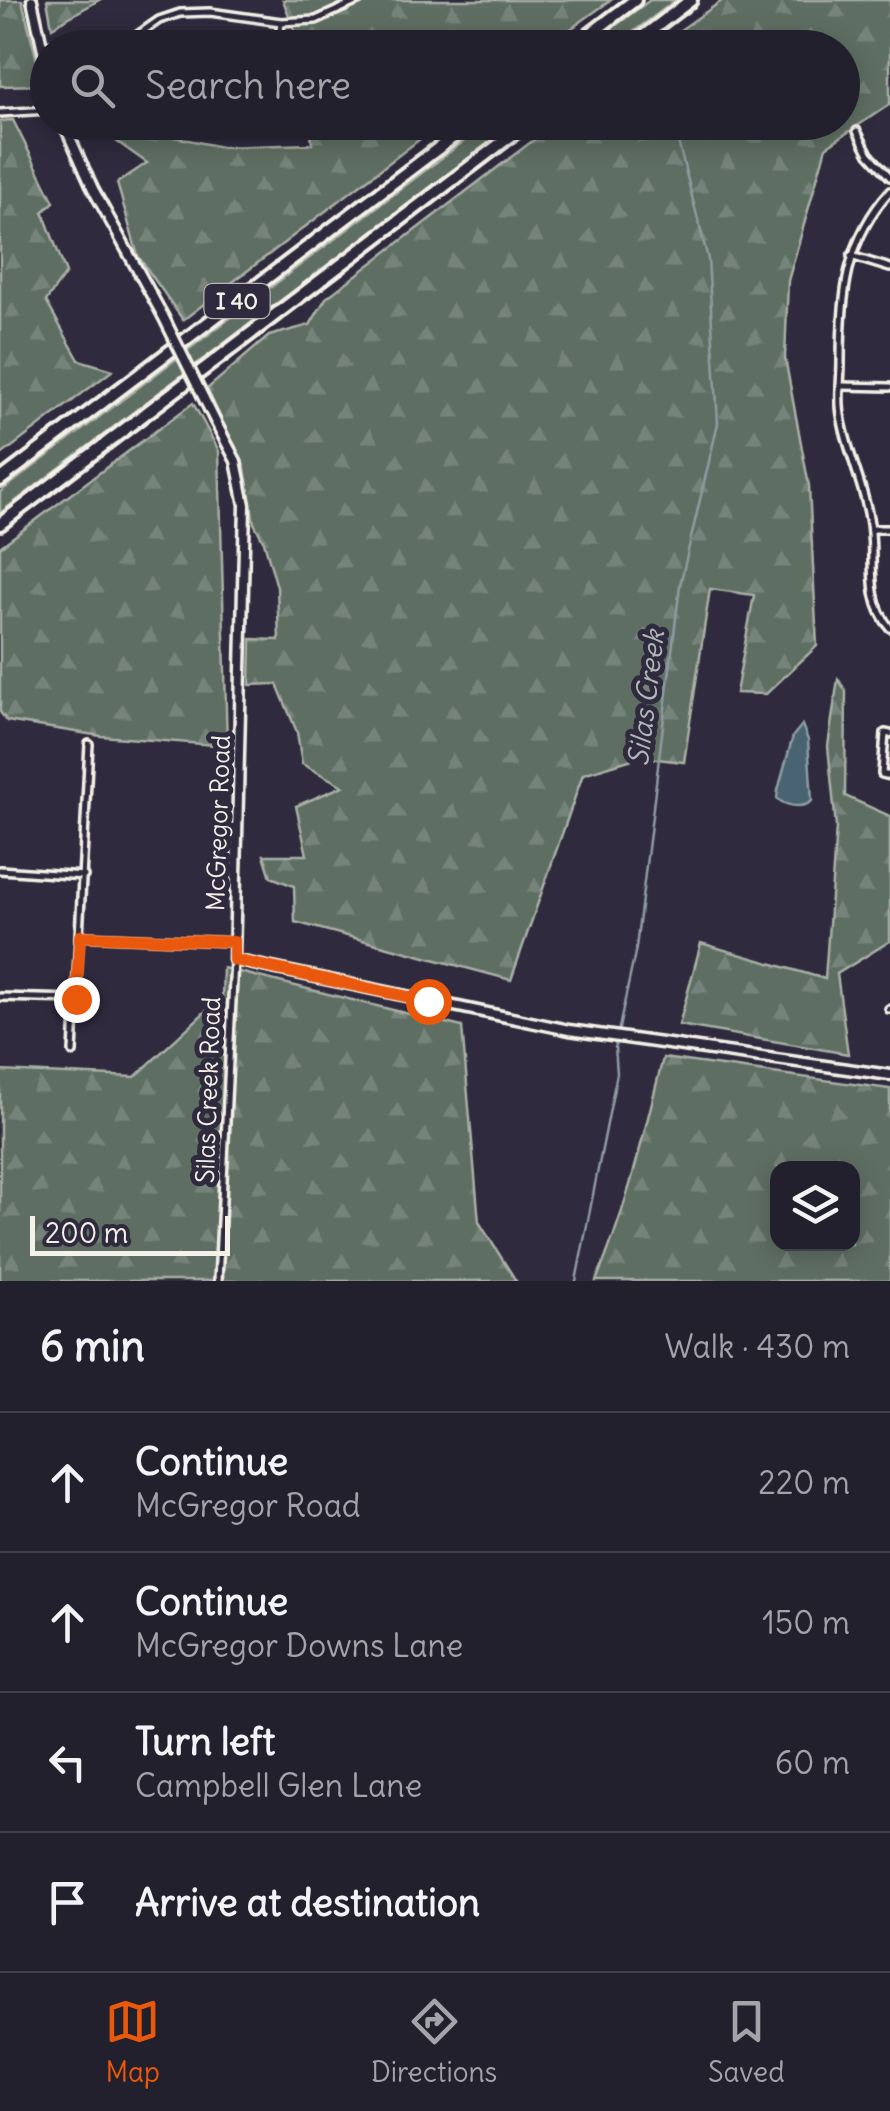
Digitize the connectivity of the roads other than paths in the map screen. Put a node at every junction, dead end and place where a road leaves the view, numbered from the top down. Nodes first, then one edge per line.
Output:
1 (32, 0) edge
2 (360, 0) edge
3 (635, 0) edge
4 (691, 0) edge
5 (281, 22) junction
6 (37, 30) edge
7 (148, 30) edge
8 (280, 30) edge
9 (596, 30) edge
10 (652, 30) edge
11 (30, 111) edge
12 (0, 113) edge
13 (860, 137) edge
14 (72, 140) edge
15 (449, 140) edge
16 (504, 140) edge
17 (890, 177) edge
18 (890, 191) edge
19 (851, 256) junction
20 (890, 268) edge
21 (841, 386) junction
22 (890, 388) edge
23 (0, 480) edge
24 (0, 524) edge
25 (871, 529) junction
26 (890, 529) edge
27 (890, 628) edge
28 (890, 734) edge
29 (89, 744) dead end
30 (890, 776) edge
31 (0, 870) edge
32 (84, 876) junction
33 (80, 936) junction
34 (234, 942) junction
35 (234, 960) junction
36 (0, 997) edge
37 (76, 999) junction
38 (72, 1052) dead end
39 (890, 1075) edge
40 (218, 1281) edge

1 - 6 street
2 - 5 street
3 - 9 highway
4 - 10 highway
5 - 7 street
5 - 8 street
11 - 12 street
13 - 17 street
14 - 34 street, McGregor Road, bridge
15 - 23 highway, I 40
16 - 24 highway, I 40
18 - 19 street
19 - 20 street
19 - 21 street
21 - 22 street
21 - 25 street
25 - 26 street
25 - 27 street
28 - 30 street
29 - 32 street
31 - 32 street
32 - 33 street
33 - 34 street
33 - 37 street
34 - 35 street, McGregor Road
35 - 39 street
35 - 40 street, Silas Creek Road
36 - 37 street
37 - 38 street

